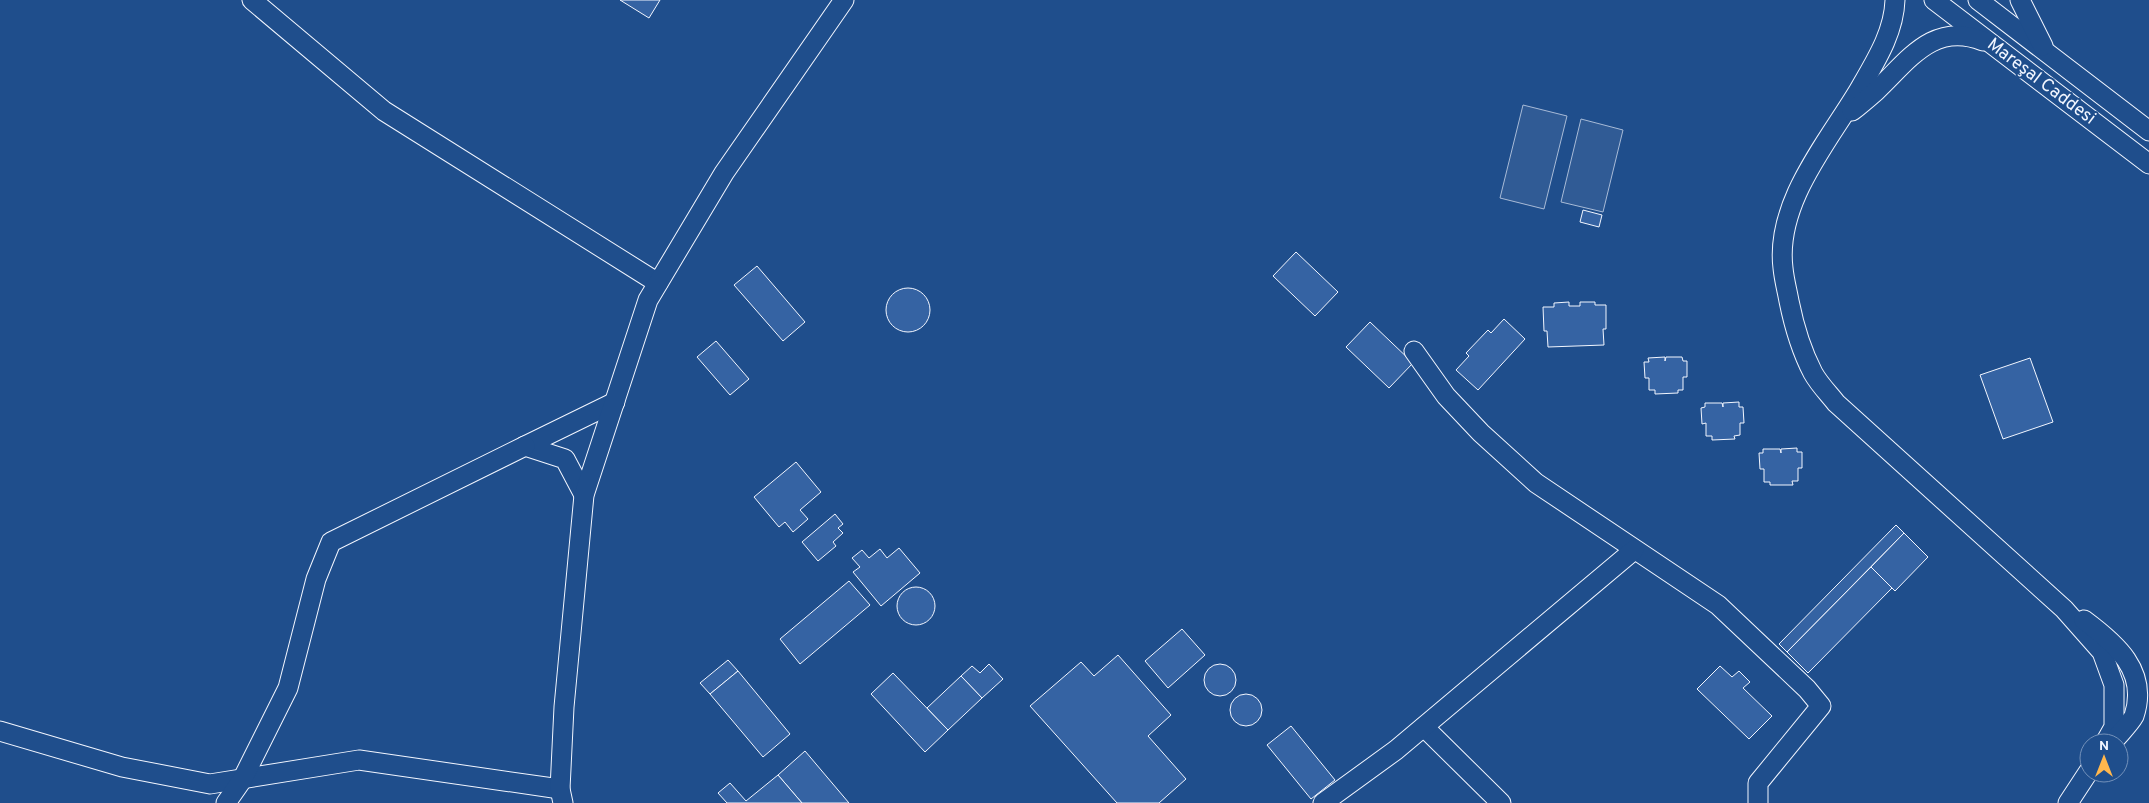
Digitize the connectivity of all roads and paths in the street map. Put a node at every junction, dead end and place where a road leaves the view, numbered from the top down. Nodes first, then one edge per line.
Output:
1 (252, 0) edge
2 (844, 0) edge
3 (1895, 0) edge
4 (1934, 0) edge
5 (1978, 0) edge
6 (2020, 0) edge
7 (1993, 46) junction
8 (2049, 55) junction
9 (1841, 120) junction
10 (2149, 131) edge
11 (2149, 164) edge
12 (658, 283) junction
13 (1414, 352) dead end
14 (615, 402) junction
15 (525, 446) junction
16 (584, 495) junction
17 (1634, 550) junction
18 (2064, 608) junction
19 (2145, 687) edge
20 (1424, 727) junction
21 (0, 731) edge
22 (2111, 733) edge
23 (2120, 733) edge
24 (242, 780) junction
25 (2081, 783) edge
26 (562, 796) edge
27 (226, 803) edge
28 (1323, 803) edge
29 (1501, 803) edge
30 (1758, 803) edge
31 (2068, 803) edge

1 - 12 street
2 - 12 street
3 - 9 street
4 - 7 street, Mareşal Caddesi
5 - 8 street, Mareşal Caddesi
6 - 8 street
7 - 9 street
7 - 11 street, Mareşal Caddesi
8 - 10 street, Mareşal Caddesi
9 - 18 street
12 - 14 street
13 - 17 street
14 - 15 street
14 - 16 street
15 - 16 street
15 - 24 street
16 - 26 street
17 - 20 street
17 - 30 street
18 - 19 street
18 - 22 street
19 - 23 street
20 - 28 street
20 - 29 street
21 - 24 street
24 - 26 street
24 - 27 street
25 - 31 street

